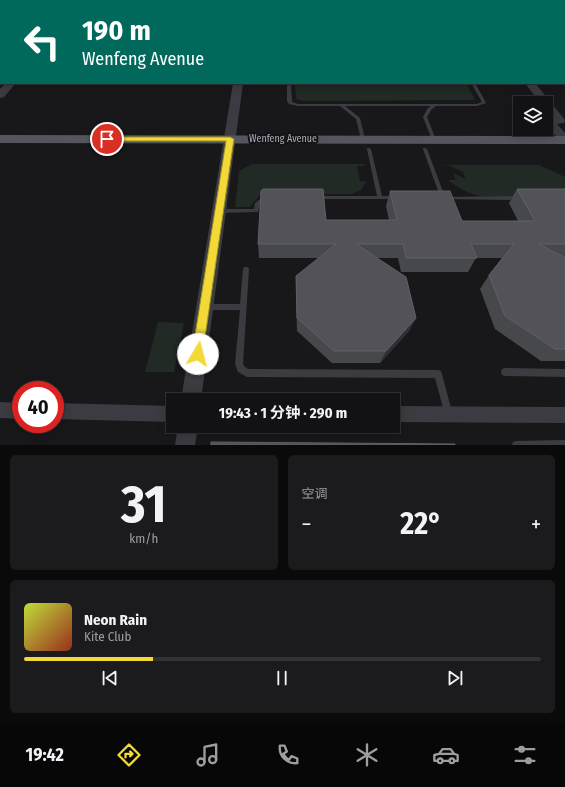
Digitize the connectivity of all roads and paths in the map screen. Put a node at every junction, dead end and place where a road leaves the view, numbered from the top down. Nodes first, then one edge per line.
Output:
1 (10, 84) edge
2 (238, 84) edge
3 (289, 84) edge
4 (474, 84) edge
5 (522, 84) edge
6 (531, 84) edge
7 (0, 95) edge
8 (531, 96) edge
9 (540, 96) edge
10 (340, 105) junction
11 (436, 105) junction
12 (553, 117) edge
13 (553, 125) edge
14 (0, 139) edge
15 (565, 140) edge
16 (229, 144) junction
17 (366, 144) junction
18 (430, 144) junction
19 (0, 148) edge
20 (274, 198) edge
21 (312, 198) edge
22 (380, 198) junction
23 (404, 198) edge
24 (435, 198) edge
25 (443, 198) junction
26 (527, 198) edge
27 (220, 211) junction
28 (246, 269) dead end
29 (205, 307) junction
30 (243, 307) junction
31 (505, 372) dead end
32 (565, 373) edge
33 (192, 393) edge
34 (0, 410) edge
35 (12, 411) edge
36 (64, 411) edge
37 (166, 414) edge
38 (400, 414) edge
39 (449, 414) junction
40 (565, 415) edge
41 (187, 433) edge
42 (565, 444) edge
43 (185, 445) edge
44 (516, 445) edge

1 - 7 street
2 - 16 street
3 - 10 lane
4 - 11 lane
5 - 8 street
6 - 9 street
10 - 11 lane
10 - 17 lane
11 - 18 lane
12 - 15 street
13 - 15 street
14 - 16 main road, Wenfeng Avenue
15 - 18 main road, Wenfeng Avenue
16 - 17 main road, Wenfeng Avenue
16 - 19 main road, Wenfeng Avenue
16 - 27 street
17 - 18 main road, Wenfeng Avenue
17 - 22 lane
18 - 25 lane
20 - 27 lane
21 - 22 lane
22 - 23 lane
24 - 25 lane
25 - 26 lane
27 - 29 street
28 - 30 lane
29 - 30 lane
29 - 33 street
30 - 39 lane
31 - 32 lane
34 - 35 street
36 - 37 street
38 - 39 street
39 - 40 street
41 - 43 street
42 - 44 lane

